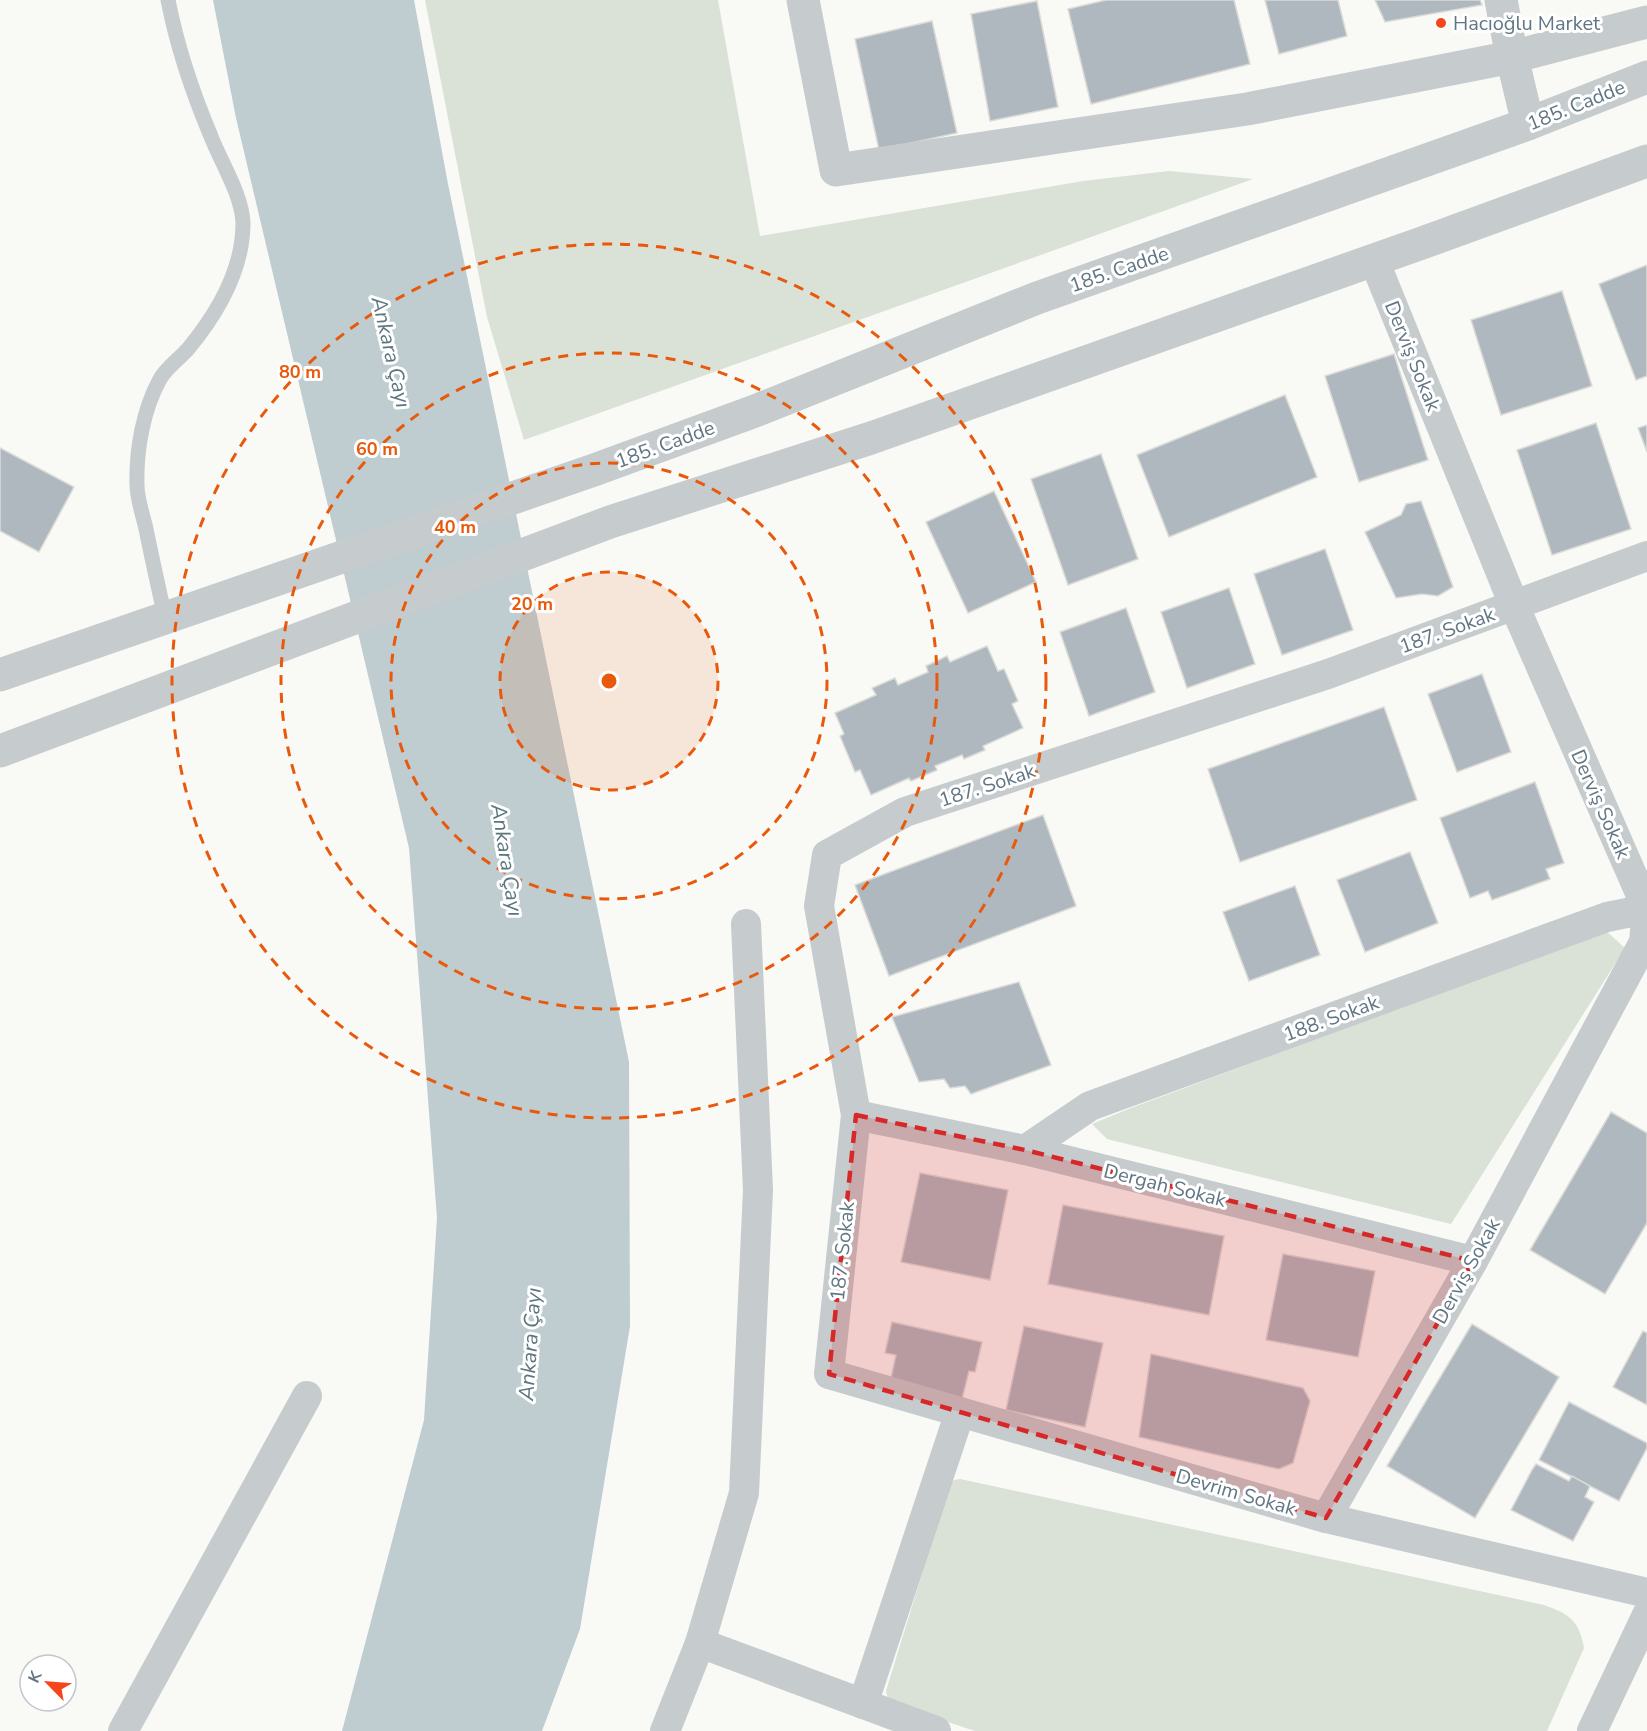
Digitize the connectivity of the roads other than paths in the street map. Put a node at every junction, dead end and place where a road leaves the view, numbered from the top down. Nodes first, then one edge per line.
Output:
1 (168, 0) edge
2 (803, 0) edge
3 (1501, 0) edge
4 (1647, 22) edge
5 (1512, 57) junction
6 (1647, 77) edge
7 (1528, 124) junction
8 (1647, 161) edge
9 (1374, 260) junction
10 (1647, 556) edge
11 (1514, 605) junction
12 (165, 618) junction
13 (0, 675) edge
14 (0, 751) edge
15 (1647, 909) edge
16 (746, 924) dead end
17 (856, 1115) junction
18 (1025, 1150) junction
19 (1473, 1261) junction
20 (829, 1374) joint
21 (307, 1396) dead end
22 (960, 1412) junction
23 (1326, 1518) junction
24 (1647, 1593) edge
25 (1647, 1616) edge
26 (700, 1643) junction
27 (863, 1704) junction
28 (123, 1731) edge
29 (665, 1731) edge
30 (936, 1731) edge
31 (1592, 1731) edge

1 - 12 lane
2 - 5 street
3 - 5 street
4 - 5 street
5 - 7 street
6 - 7 street, 185. Cadde
7 - 12 street, 185. Cadde
8 - 9 street
9 - 11 street, Derviş Sokak
9 - 14 street
10 - 11 street, 187. Sokak
11 - 15 street, Derviş Sokak
11 - 17 street, 187. Sokak
12 - 13 street, 185. Cadde
15 - 18 street, 188. Sokak
15 - 19 street, Derviş Sokak
16 - 26 street
17 - 18 street, Dergah Sokak
17 - 20 street, 187. Sokak
18 - 19 street, Dergah Sokak
19 - 23 street, Derviş Sokak
20 - 22 street, Devrim Sokak
21 - 28 street
22 - 23 street, Devrim Sokak
22 - 27 street
23 - 24 street, Devrim Sokak
25 - 31 street
26 - 27 street
26 - 29 street
27 - 30 street

